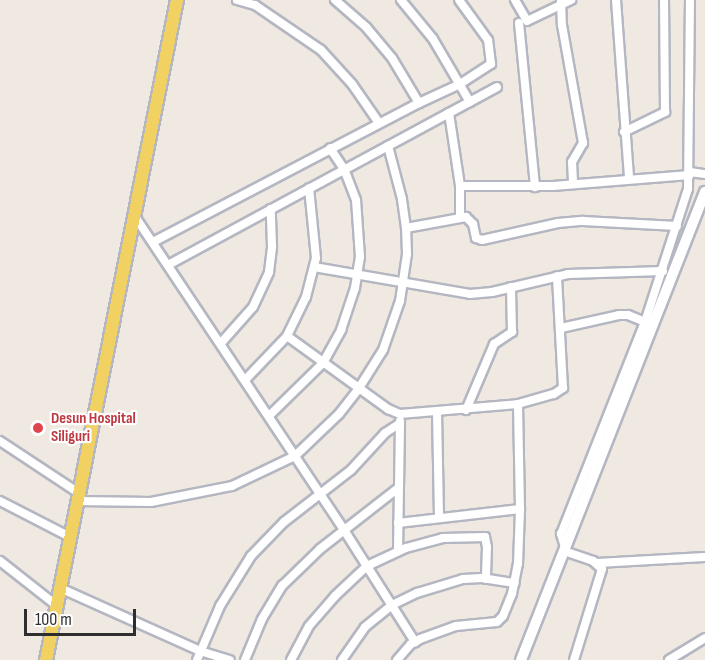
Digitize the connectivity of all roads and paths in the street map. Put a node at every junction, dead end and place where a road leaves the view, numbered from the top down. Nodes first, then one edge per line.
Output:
1 (177, 0) edge
2 (237, 0) edge
3 (335, 0) edge
4 (401, 0) edge
5 (459, 0) edge
6 (514, 0) edge
7 (571, 0) edge
8 (616, 0) edge
9 (664, 0) edge
10 (690, 0) edge
11 (256, 2) edge
12 (561, 3) edge
13 (519, 23) dead end
14 (460, 84) junction
15 (497, 87) dead end
16 (470, 102) junction
17 (419, 103) junction
18 (449, 113) junction
19 (379, 123) junction
20 (624, 132) junction
21 (388, 146) junction
22 (330, 148) junction
23 (344, 169) junction
24 (690, 173) junction
25 (705, 174) edge
26 (629, 178) junction
27 (573, 183) junction
28 (460, 186) junction
29 (535, 187) junction
30 (309, 188) junction
31 (705, 192) edge
32 (271, 209) junction
33 (134, 215) junction
34 (460, 217) junction
35 (676, 226) junction
36 (406, 228) junction
37 (153, 242) junction
38 (168, 265) junction
39 (314, 267) junction
40 (663, 271) junction
41 (358, 274) junction
42 (557, 276) junction
43 (403, 283) junction
44 (511, 287) junction
45 (645, 322) junction
46 (561, 328) junction
47 (287, 336) junction
48 (221, 344) junction
49 (323, 363) junction
50 (245, 380) junction
51 (359, 388) junction
52 (518, 404) junction
53 (466, 410) junction
54 (437, 412) junction
55 (400, 414) junction
56 (269, 416) junction
57 (399, 424) junction
58 (0, 441) edge
59 (295, 456) junction
60 (398, 488) junction
61 (320, 493) junction
62 (78, 497) junction
63 (0, 501) edge
64 (520, 509) junction
65 (439, 518) junction
66 (398, 523) junction
67 (344, 530) junction
68 (70, 537) junction
69 (565, 549) junction
70 (398, 551) junction
71 (705, 557) edge
72 (0, 561) edge
73 (597, 563) junction
74 (368, 566) junction
75 (486, 579) junction
76 (515, 583) junction
77 (60, 588) junction
78 (56, 605) junction
79 (392, 605) junction
80 (705, 638) edge
81 (415, 642) junction
82 (200, 651) junction
83 (46, 660) edge
84 (197, 660) edge
85 (230, 660) edge
86 (245, 660) edge
87 (291, 660) edge
88 (342, 660) edge
89 (397, 660) edge
90 (520, 660) edge
91 (574, 660) edge
92 (669, 660) edge

1 - 33 main road
2 - 11 street
3 - 17 street
4 - 14 street
5 - 14 street
6 - 12 street
7 - 12 street
8 - 20 street
9 - 20 street
10 - 24 street
11 - 19 street
12 - 27 street
13 - 29 street
14 - 16 street
14 - 17 street
15 - 16 street
16 - 18 street
17 - 19 street
18 - 21 street
18 - 28 street
19 - 22 street
20 - 26 street
21 - 23 street
21 - 36 street
22 - 23 street
22 - 37 street
23 - 30 street
23 - 41 street
24 - 25 street
24 - 26 street
24 - 35 street
26 - 27 street
27 - 29 street
28 - 29 street
28 - 34 street
30 - 32 street
30 - 39 street
31 - 69 street
32 - 38 street
32 - 48 street
33 - 37 street
33 - 62 main road
34 - 35 street
34 - 36 street
35 - 40 street
36 - 43 street
37 - 38 street
38 - 48 street
39 - 41 street
39 - 47 street
40 - 42 street
40 - 45 street
41 - 43 street
41 - 49 street
42 - 44 street
42 - 46 street
43 - 44 street
43 - 51 street
44 - 53 street
45 - 46 street
45 - 69 street
46 - 52 street
47 - 49 street
47 - 50 street
48 - 50 street
49 - 51 street
49 - 56 street
50 - 56 street
51 - 55 street
51 - 59 street
52 - 53 street
52 - 64 street
53 - 54 street
54 - 55 street
54 - 65 street
55 - 57 street
56 - 59 street
57 - 60 street
57 - 61 street
58 - 62 street
59 - 61 street
59 - 62 street
60 - 66 street
60 - 67 street
61 - 67 street
61 - 82 street
62 - 68 main road
63 - 68 street
64 - 65 street
64 - 76 street
65 - 66 street
66 - 70 street
67 - 74 street
67 - 86 street
68 - 77 main road
69 - 73 street
69 - 90 street
70 - 74 street
70 - 75 street
71 - 73 street
72 - 78 street
73 - 91 street
74 - 79 street
74 - 87 street
75 - 76 street
75 - 79 street
76 - 81 street
77 - 78 main road
77 - 82 street
78 - 83 main road
79 - 81 street
79 - 88 street
80 - 92 street
81 - 89 street
82 - 84 street
82 - 85 street

